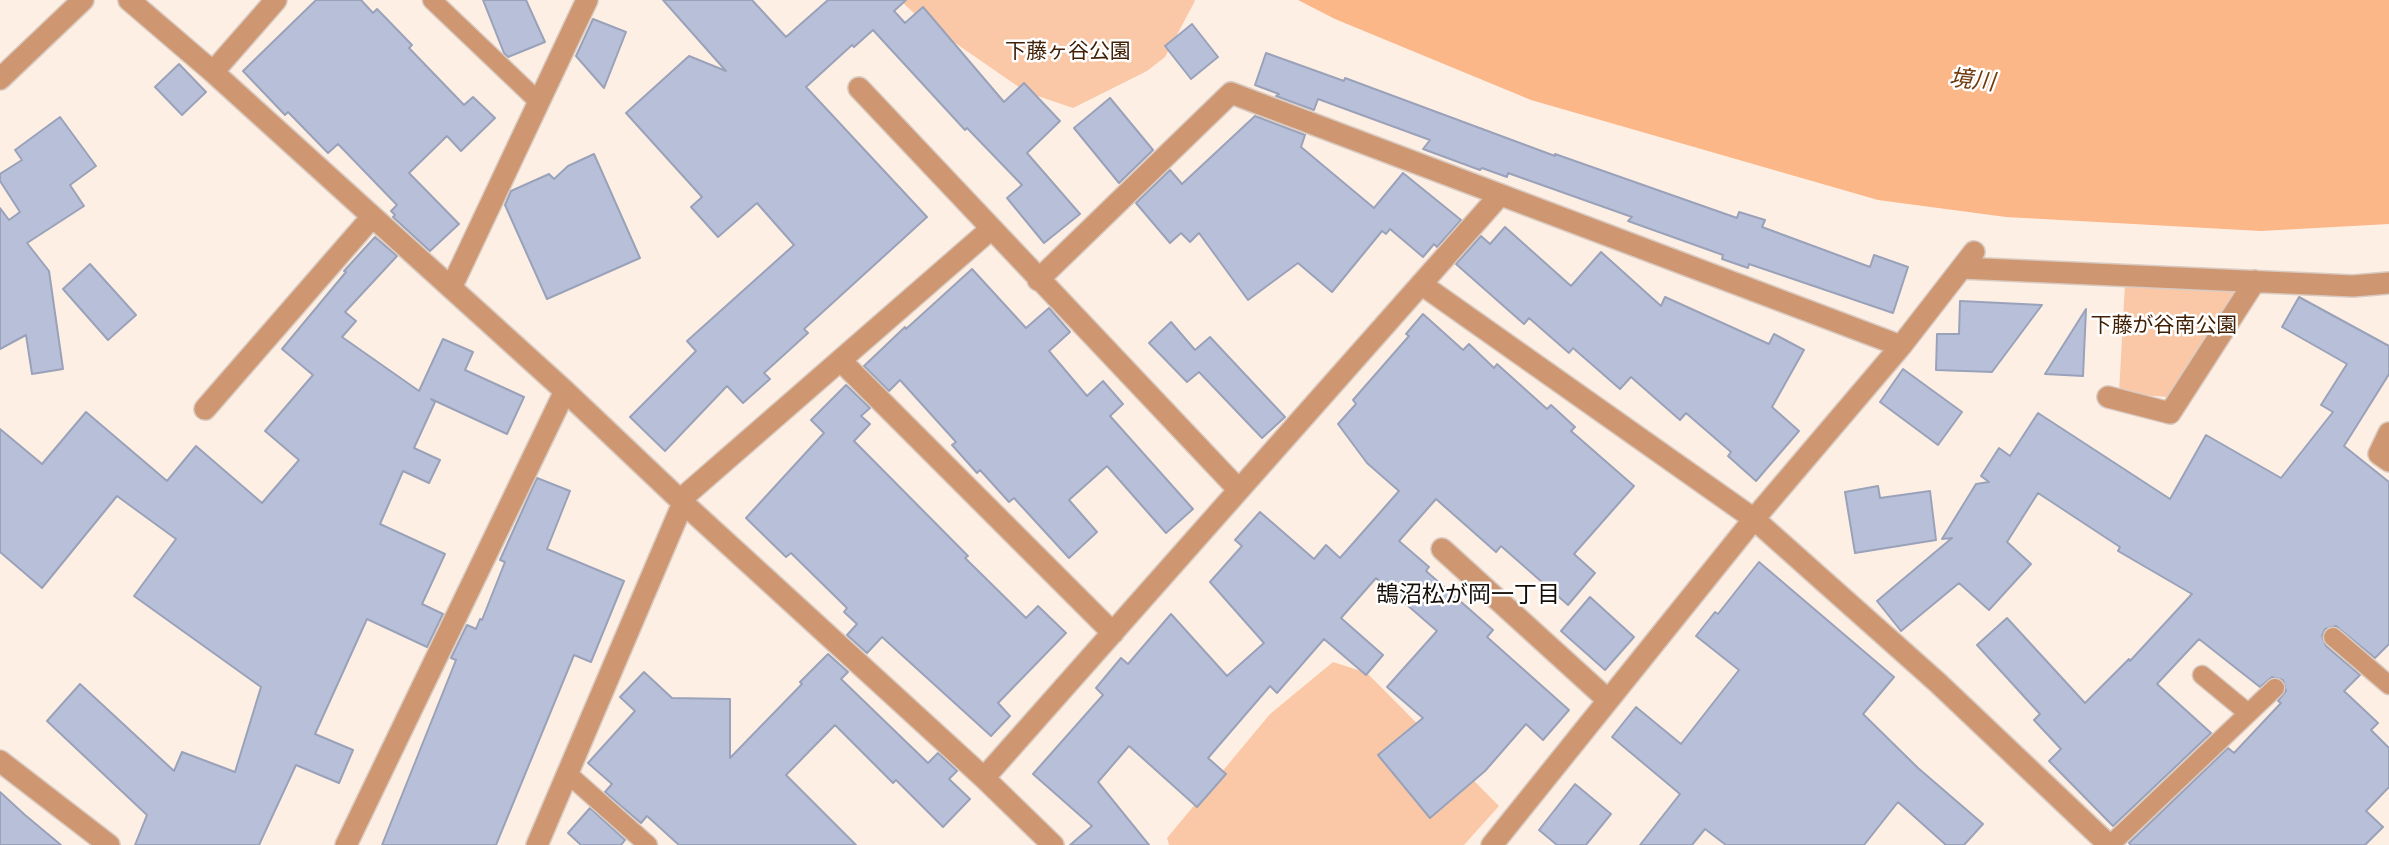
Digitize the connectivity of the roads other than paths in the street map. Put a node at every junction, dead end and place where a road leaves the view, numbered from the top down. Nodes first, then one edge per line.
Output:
1 (83, 0) edge
2 (130, 0) edge
3 (276, 0) edge
4 (432, 0) edge
5 (587, 0) edge
6 (213, 72) junction
7 (0, 79) edge
8 (859, 88) dead end
9 (539, 102) junction
10 (1500, 195) junction
11 (372, 217) junction
12 (990, 229) junction
13 (1038, 280) junction
14 (2255, 281) junction
15 (2389, 283) edge
16 (1421, 284) junction
17 (451, 288) junction
18 (1900, 346) junction
19 (841, 361) junction
20 (565, 391) junction
21 (2108, 397) dead end
22 (205, 409) dead end
23 (2389, 433) edge
24 (2389, 461) edge
25 (1239, 490) junction
26 (681, 502) junction
27 (1754, 519) junction
28 (1442, 549) dead end
29 (1113, 633) junction
30 (2333, 637) dead end
31 (2202, 675) dead end
32 (2389, 685) edge
33 (2275, 688) dead end
34 (1608, 700) junction
35 (2248, 713) junction
36 (0, 761) edge
37 (568, 774) junction
38 (984, 778) junction
39 (1501, 842) edge
40 (109, 845) edge
41 (346, 845) edge
42 (537, 845) edge
43 (648, 845) edge
44 (1053, 845) edge
45 (2109, 845) edge

1 - 7 street
2 - 6 street
3 - 6 street
4 - 9 lane
5 - 9 street
6 - 11 street
8 - 12 street
9 - 17 street
10 - 13 street
10 - 16 street
10 - 18 street
11 - 17 street
11 - 22 street
12 - 13 street
12 - 19 street
13 - 25 street
14 - 15 street
14 - 18 street
14 - 21 street
16 - 25 street
16 - 27 street
17 - 20 street
18 - 27 street
19 - 26 street
19 - 29 street
20 - 26 street
20 - 41 street
23 - 24 street
25 - 29 street
26 - 37 street
26 - 38 street
27 - 34 street
27 - 45 street
28 - 34 street
29 - 38 street
30 - 32 lane
31 - 35 lane
33 - 35 lane
34 - 39 street
35 - 45 lane
36 - 40 street
37 - 42 street
37 - 43 lane
38 - 44 street

